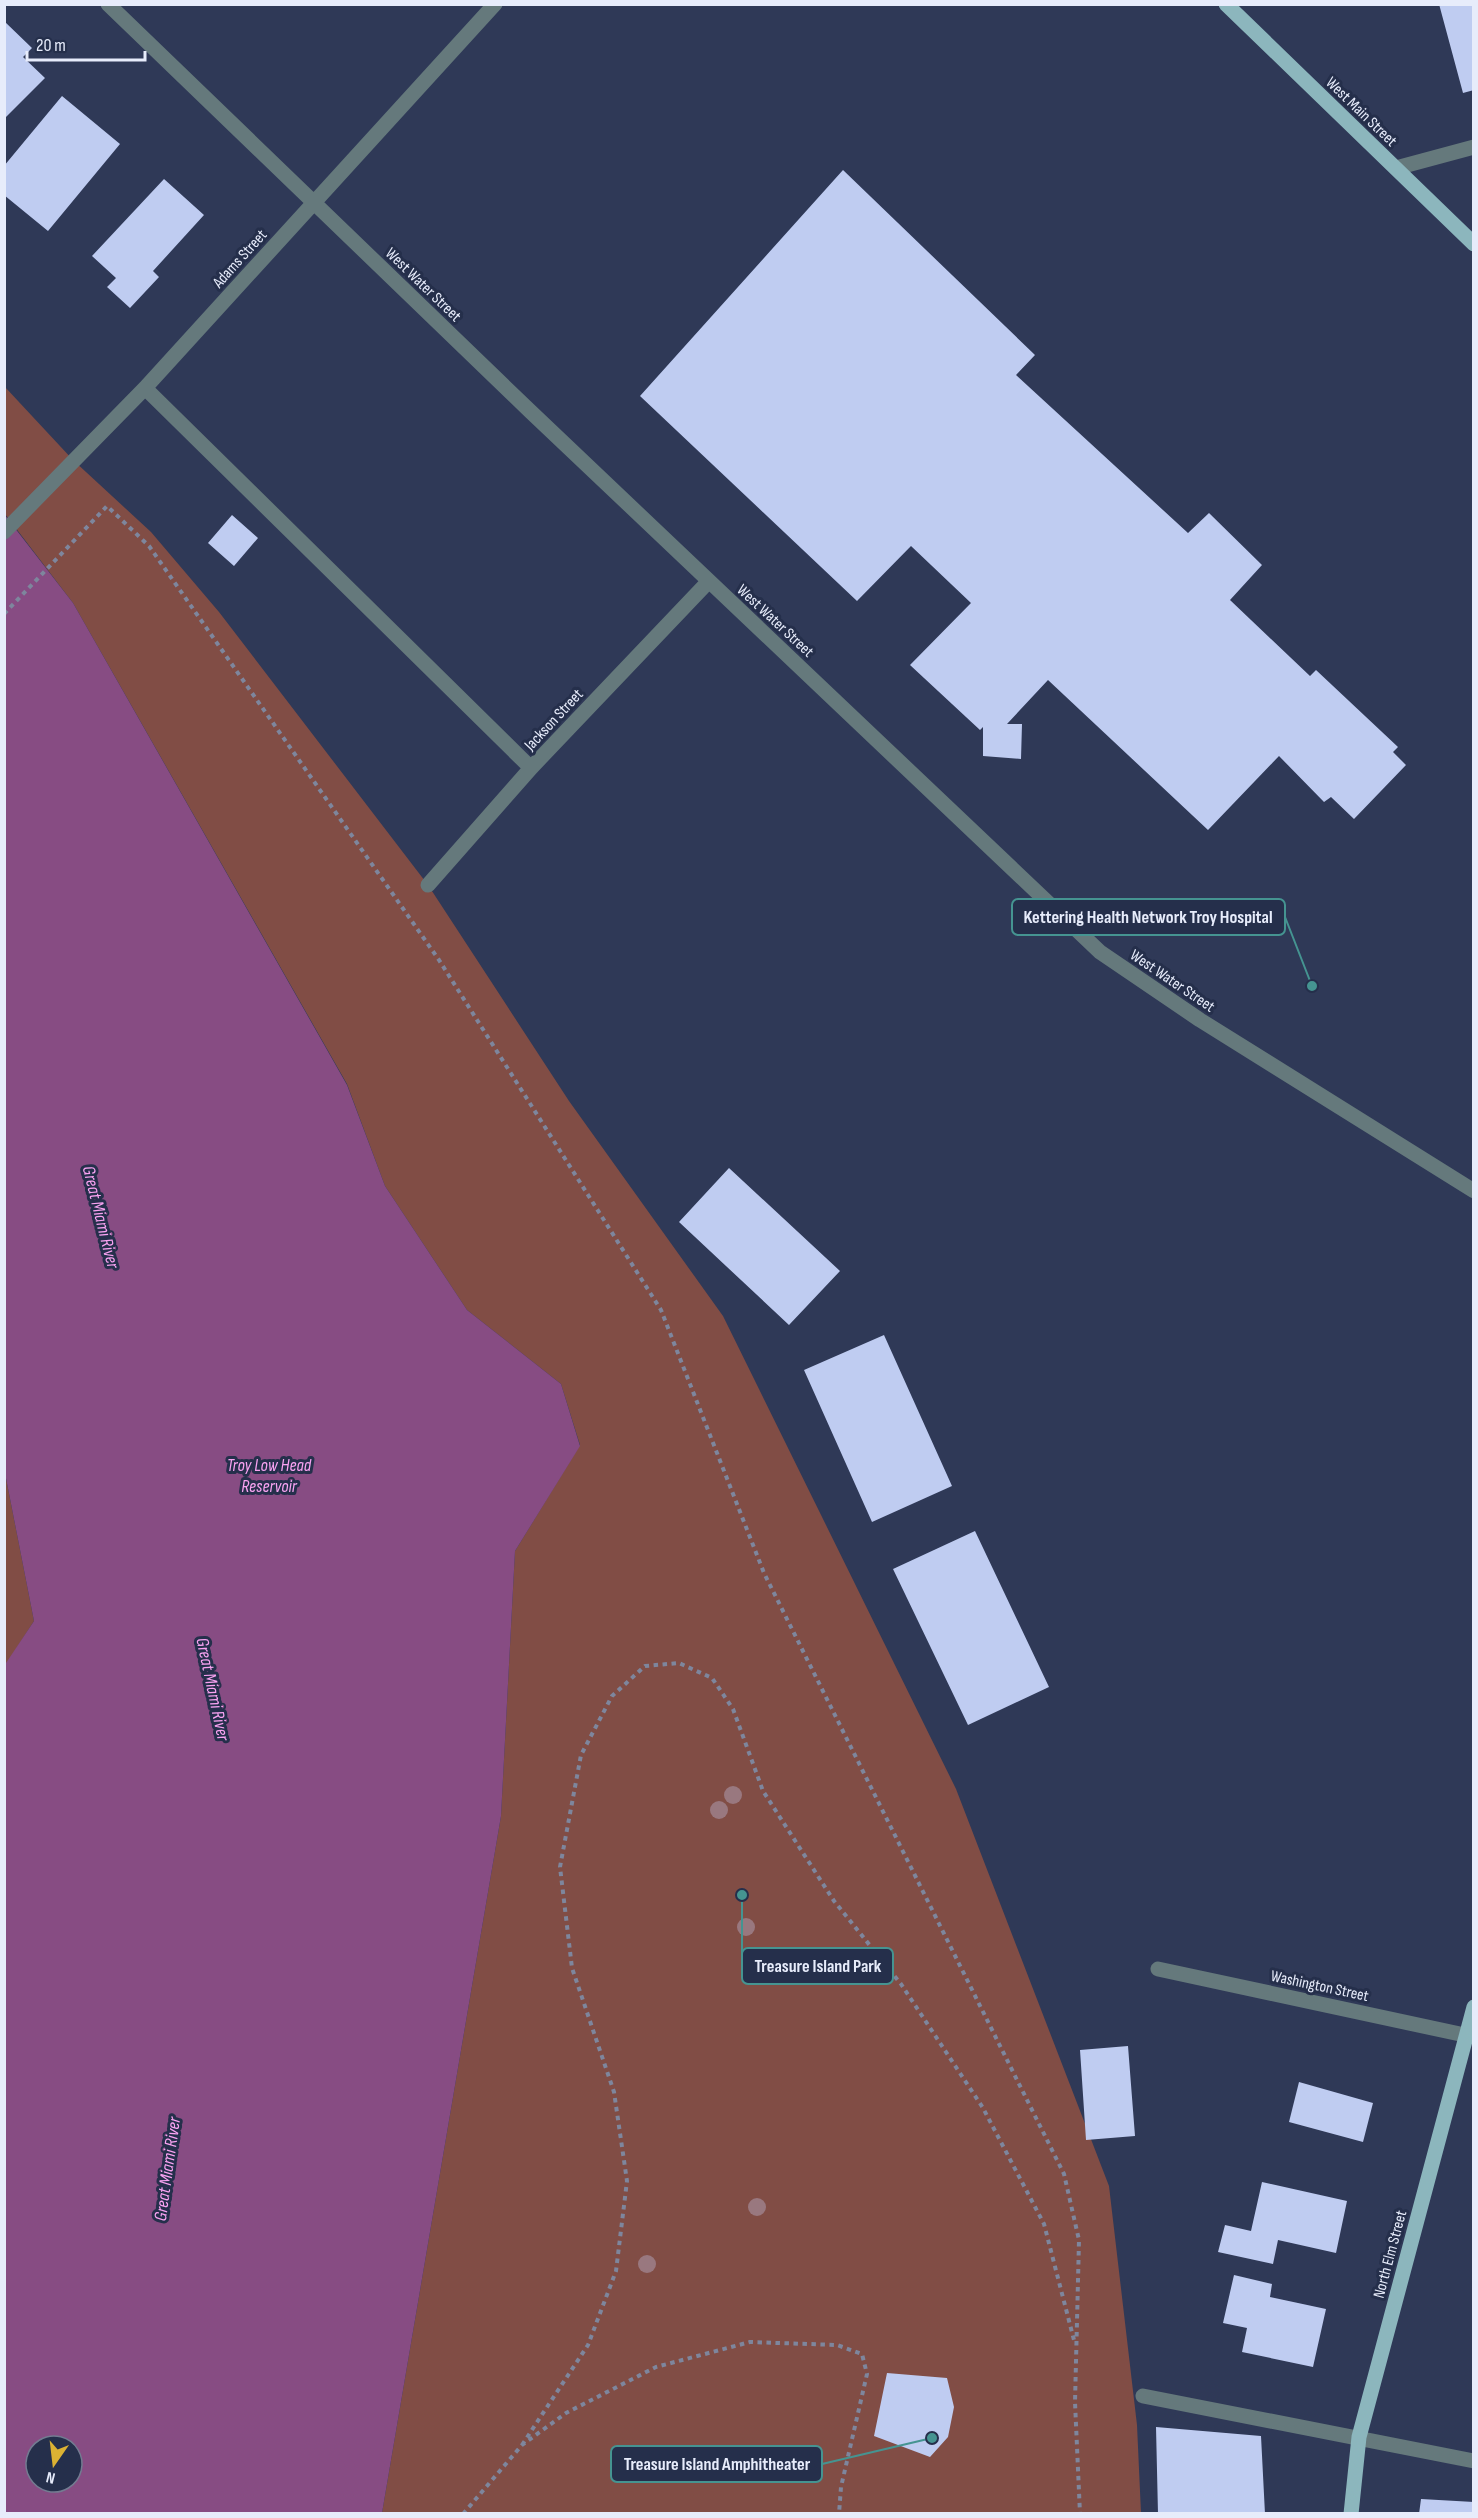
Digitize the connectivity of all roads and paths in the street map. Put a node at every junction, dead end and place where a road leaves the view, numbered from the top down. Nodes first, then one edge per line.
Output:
1 (108, 4) edge
2 (495, 4) edge
3 (1226, 4) edge
4 (1473, 147) edge
5 (1396, 168) junction
6 (313, 203) junction
7 (1473, 244) edge
8 (145, 388) junction
9 (4, 532) edge
10 (708, 581) junction
11 (4, 614) edge
12 (531, 768) junction
13 (428, 885) dead end
14 (1473, 1191) edge
15 (1158, 1969) dead end
16 (1473, 2007) edge
17 (1470, 2036) edge
18 (1076, 2351) junction
19 (1143, 2396) dead end
20 (1359, 2437) junction
21 (522, 2445) junction
22 (1473, 2461) edge
23 (463, 2514) edge
24 (839, 2514) edge
25 (1080, 2514) edge
26 (1351, 2514) edge

1 - 6 street, West Water Street
2 - 6 street, Adams Street
3 - 5 main road, West Main Street
4 - 5 street
5 - 7 main road, West Main Street
6 - 8 street, Adams Street
6 - 10 street, West Water Street
8 - 9 street, Adams Street
8 - 12 street
10 - 12 street, Jackson Street
10 - 14 street, West Water Street
11 - 18 path
12 - 13 street, Jackson Street
15 - 17 street, Washington Street
16 - 17 main road, North Elm Street
17 - 20 main road, North Elm Street
18 - 21 path
18 - 25 path
19 - 20 street
20 - 22 street
20 - 26 main road, North Elm Street
21 - 23 path
21 - 24 path

